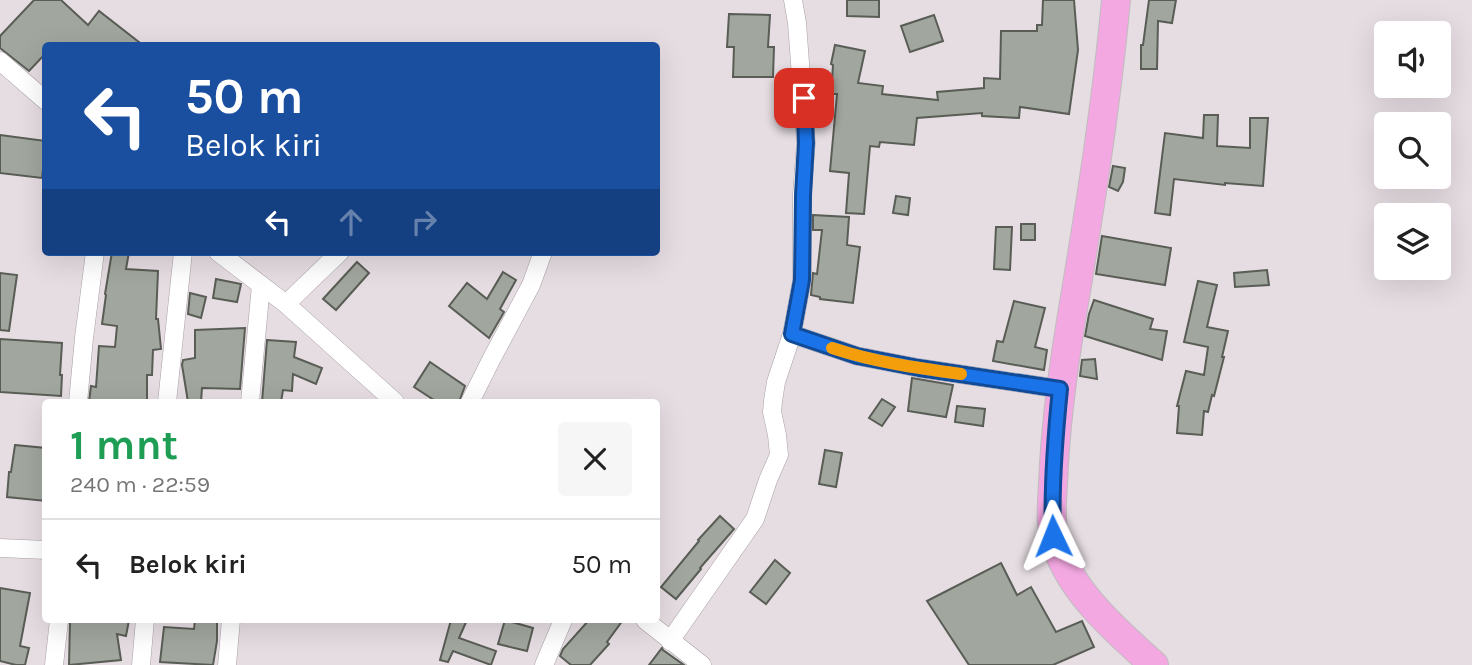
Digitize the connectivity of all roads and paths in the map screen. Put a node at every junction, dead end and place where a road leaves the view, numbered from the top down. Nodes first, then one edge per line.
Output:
1 (793, 0) edge
2 (1116, 0) edge
3 (0, 61) edge
4 (42, 98) edge
5 (94, 256) edge
6 (183, 256) edge
7 (223, 256) edge
8 (336, 256) edge
9 (542, 256) edge
10 (261, 285) junction
11 (286, 304) junction
12 (792, 334) junction
13 (1060, 389) junction
14 (78, 399) edge
15 (167, 399) edge
16 (250, 399) edge
17 (392, 399) edge
18 (472, 399) edge
19 (0, 548) edge
20 (42, 550) edge
21 (59, 623) edge
22 (145, 623) edge
23 (231, 623) edge
24 (562, 623) edge
25 (649, 623) edge
26 (670, 640) junction
27 (54, 665) edge
28 (141, 665) edge
29 (227, 665) edge
30 (544, 665) edge
31 (702, 665) edge
32 (1154, 665) edge

1 - 12 street
2 - 13 highway
3 - 4 street
5 - 14 street
6 - 15 street
7 - 10 street
8 - 11 street
9 - 18 street
10 - 11 street
10 - 16 street
11 - 17 street
12 - 13 street
12 - 26 street
13 - 32 highway
19 - 20 street
21 - 27 street
22 - 28 street
23 - 29 street
24 - 30 street
25 - 26 street
26 - 31 street

